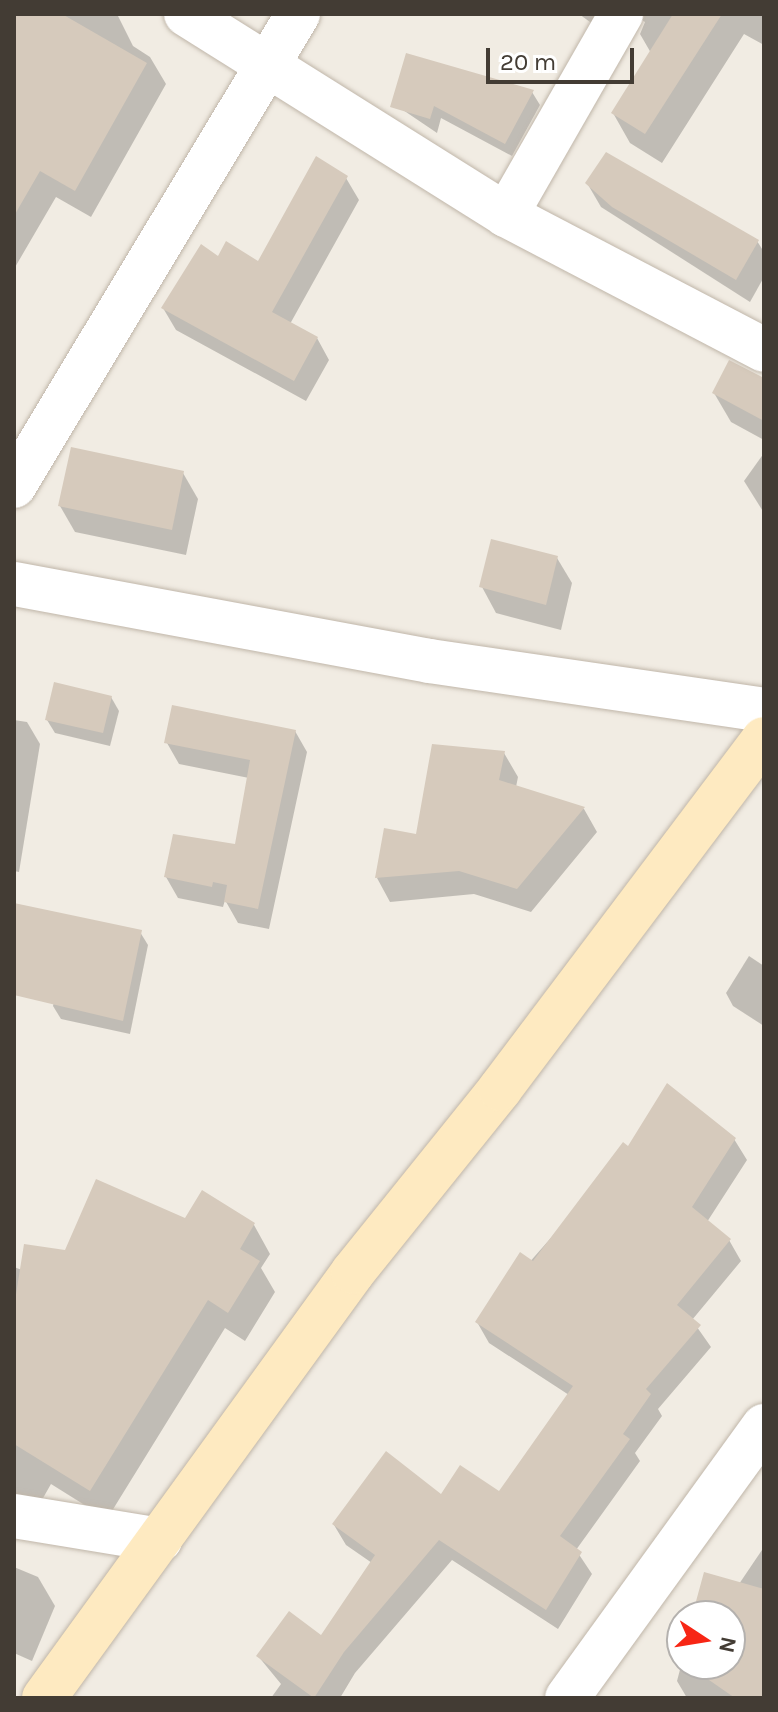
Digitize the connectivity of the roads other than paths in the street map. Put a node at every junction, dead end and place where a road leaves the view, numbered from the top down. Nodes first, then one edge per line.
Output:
1 (186, 14) edge
2 (298, 14) edge
3 (621, 14) edge
4 (269, 67) junction
5 (506, 215) junction
6 (764, 350) edge
7 (14, 486) edge
8 (14, 584) edge
9 (764, 710) edge
10 (764, 739) edge
11 (764, 1426) edge
12 (14, 1516) edge
13 (160, 1540) junction
14 (44, 1698) edge
15 (567, 1698) edge

1 - 4 street
2 - 4 street
3 - 5 street
4 - 5 street
4 - 7 street
5 - 6 street
8 - 9 street
10 - 13 main road
11 - 15 street
12 - 13 street
13 - 14 main road

